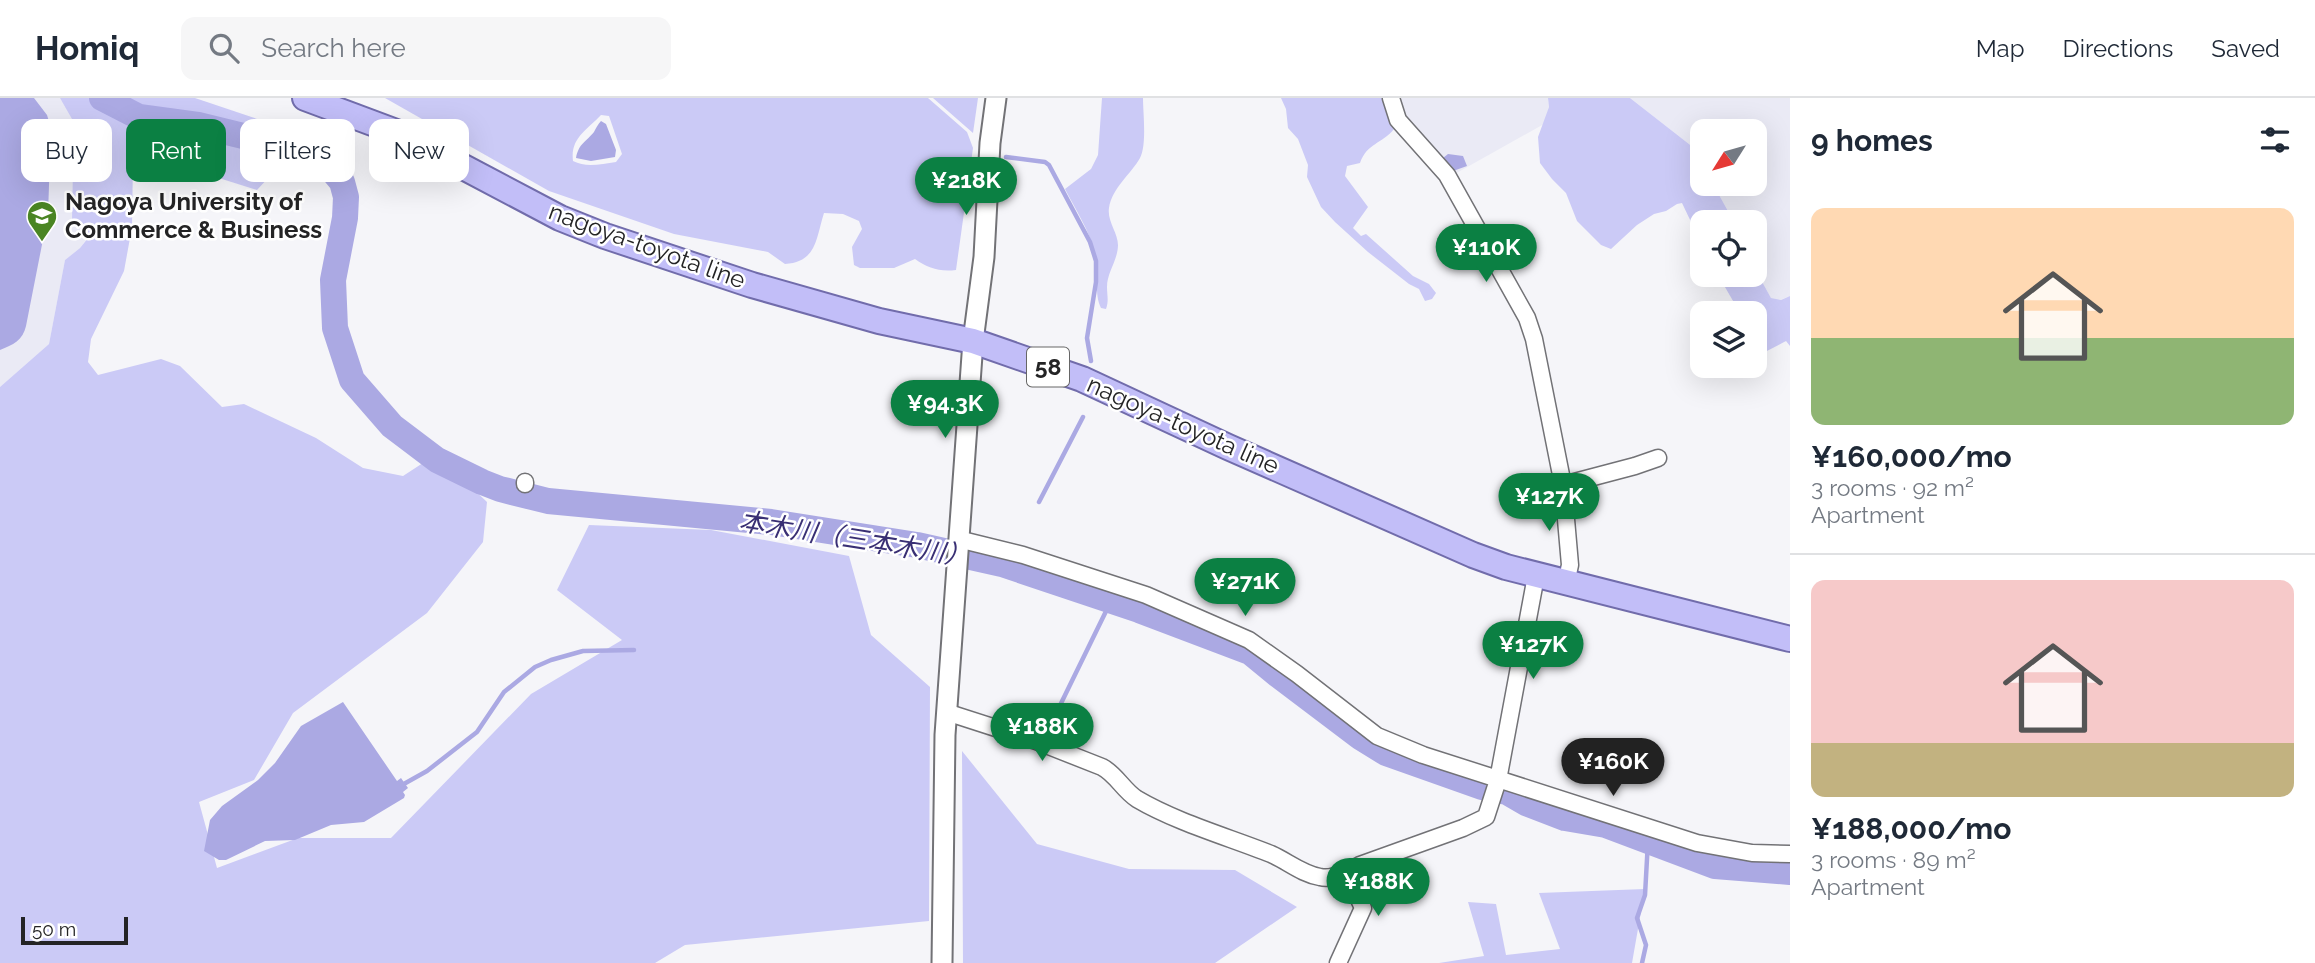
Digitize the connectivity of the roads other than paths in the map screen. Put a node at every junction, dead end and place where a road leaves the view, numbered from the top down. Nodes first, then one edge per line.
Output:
1 (305, 98) edge
2 (996, 98) edge
3 (1391, 98) edge
4 (973, 341) junction
5 (1658, 458) dead end
6 (1563, 485) junction
7 (958, 540) junction
8 (1536, 576) junction
9 (1566, 583) junction
10 (1790, 639) edge
11 (946, 712) junction
12 (1497, 780) junction
13 (1790, 854) edge
14 (1347, 873) junction
15 (942, 963) edge
16 (1338, 963) edge

1 - 4 main road, nagoya-toyota line / 58
2 - 4 street
3 - 6 street
4 - 7 street
4 - 8 main road, nagoya-toyota line / 58
5 - 6 street
6 - 9 street
7 - 11 street
7 - 12 street
8 - 9 main road, nagoya-toyota line / 58
8 - 12 street
9 - 10 main road, nagoya-toyota line / 58
11 - 14 street
11 - 15 street
12 - 13 street
12 - 14 street
14 - 16 street

